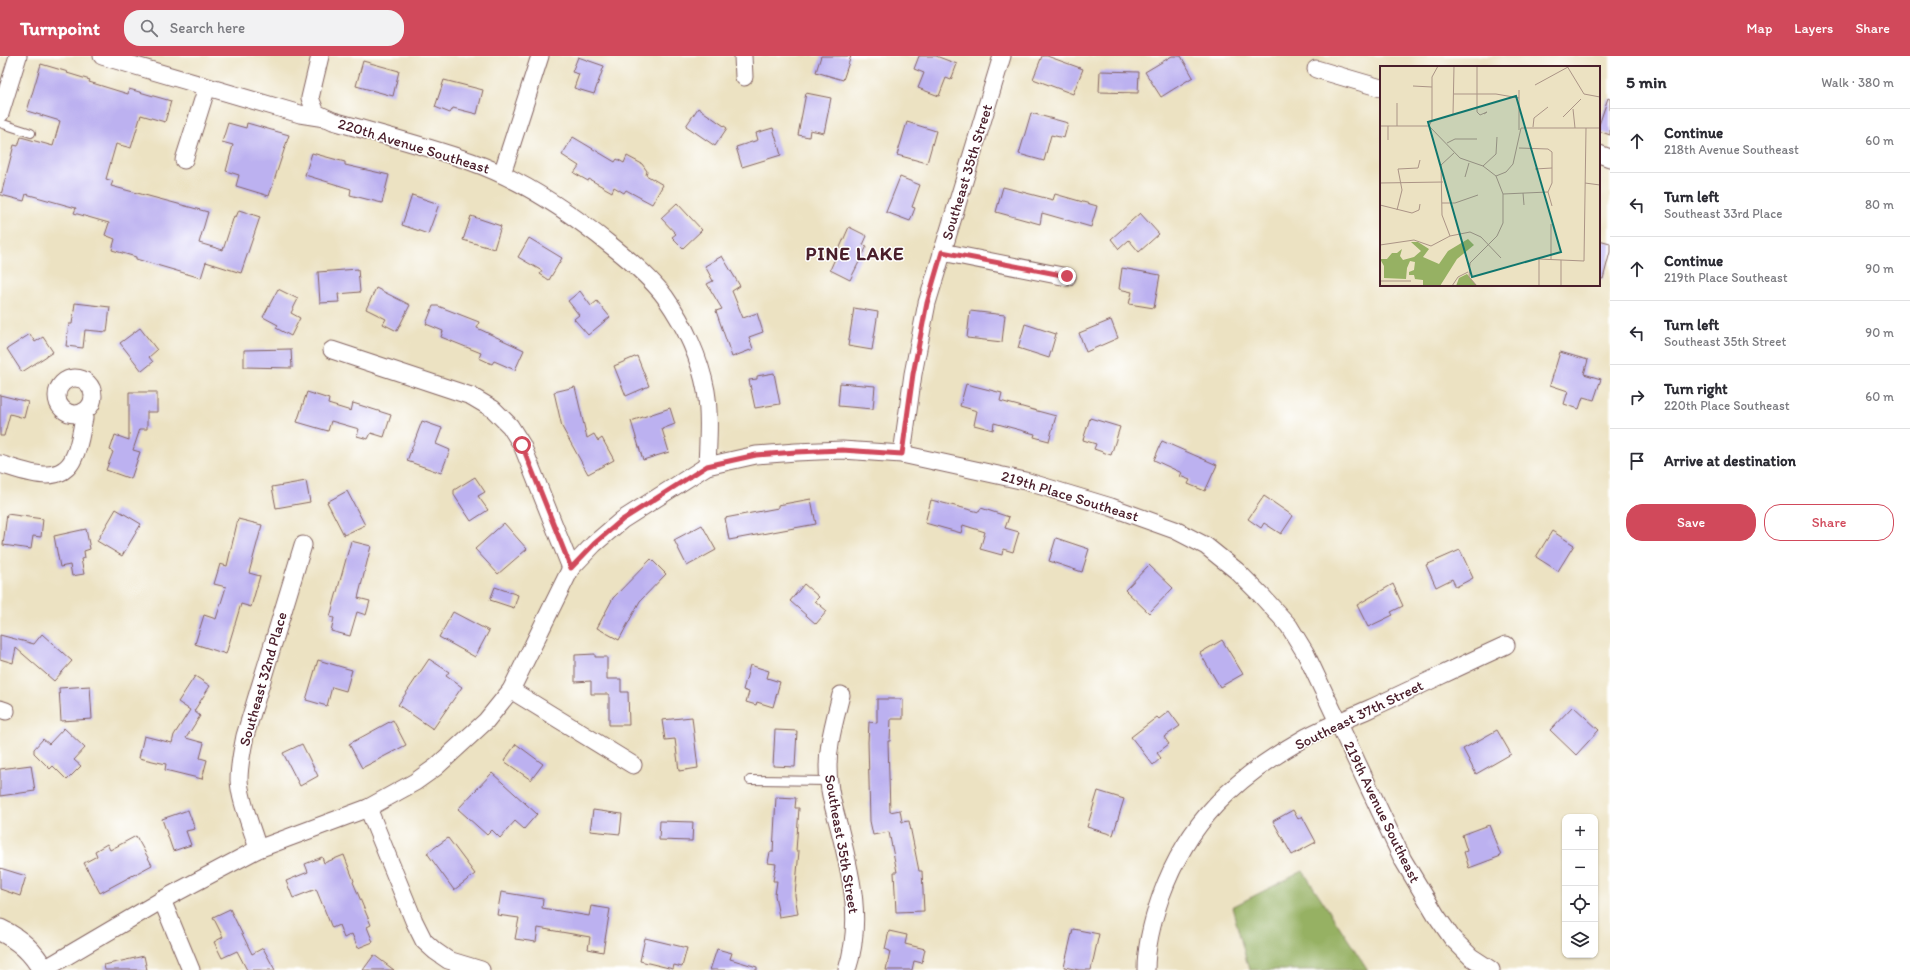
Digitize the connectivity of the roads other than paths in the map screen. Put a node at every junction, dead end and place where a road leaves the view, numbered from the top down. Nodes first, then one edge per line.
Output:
1 (18, 56) edge
2 (102, 56) edge
3 (320, 56) edge
4 (540, 56) edge
5 (743, 56) edge
6 (1002, 56) edge
7 (1316, 69) dead end
8 (744, 77) dead end
9 (208, 87) junction
10 (1380, 88) edge
11 (0, 114) edge
12 (325, 118) junction
13 (0, 123) edge
14 (31, 133) dead end
15 (1600, 154) edge
16 (1610, 158) edge
17 (184, 160) dead end
18 (502, 174) junction
19 (942, 252) junction
20 (1067, 276) dead end
21 (332, 350) dead end
22 (83, 412) dead end
23 (902, 454) junction
24 (0, 464) edge
25 (707, 466) junction
26 (303, 545) dead end
27 (571, 568) junction
28 (1506, 645) dead end
29 (511, 690) junction
30 (841, 695) dead end
31 (1339, 723) junction
32 (633, 765) dead end
33 (750, 780) dead end
34 (828, 781) junction
35 (368, 808) junction
36 (258, 849) junction
37 (162, 900) junction
38 (0, 930) edge
39 (43, 970) edge
40 (191, 970) edge
41 (482, 970) edge
42 (847, 970) edge
43 (1146, 970) edge
44 (1491, 970) edge

1 - 11 street
2 - 9 street, 220th Avenue Southeast
3 - 12 street, 220th Avenue Southeast
4 - 18 street
5 - 8 street
6 - 19 street, Southeast 35th Street
7 - 10 street
9 - 12 street, 220th Avenue Southeast
9 - 17 street
12 - 18 street, 220th Avenue Southeast
13 - 14 lane
15 - 16 street
18 - 25 street, 220th Avenue Southeast
19 - 20 street
19 - 23 street, Southeast 35th Street
21 - 27 street
22 - 24 street
23 - 25 street, 219th Place Southeast
23 - 31 street, 219th Place Southeast
25 - 27 street, 219th Place Southeast
26 - 36 street, Southeast 32nd Place
27 - 29 street, 219th Place Southeast
28 - 31 street, Southeast 37th Street
29 - 32 street
29 - 35 street, 219th Place Southeast
30 - 34 street, Southeast 35th Street
31 - 43 street, Southeast 37th Street
31 - 44 street, 219th Avenue Southeast
33 - 34 lane
34 - 42 street, Southeast 35th Street
35 - 36 street, 219th Place Southeast
35 - 41 street
36 - 37 street
37 - 39 street
37 - 40 street
38 - 39 street

